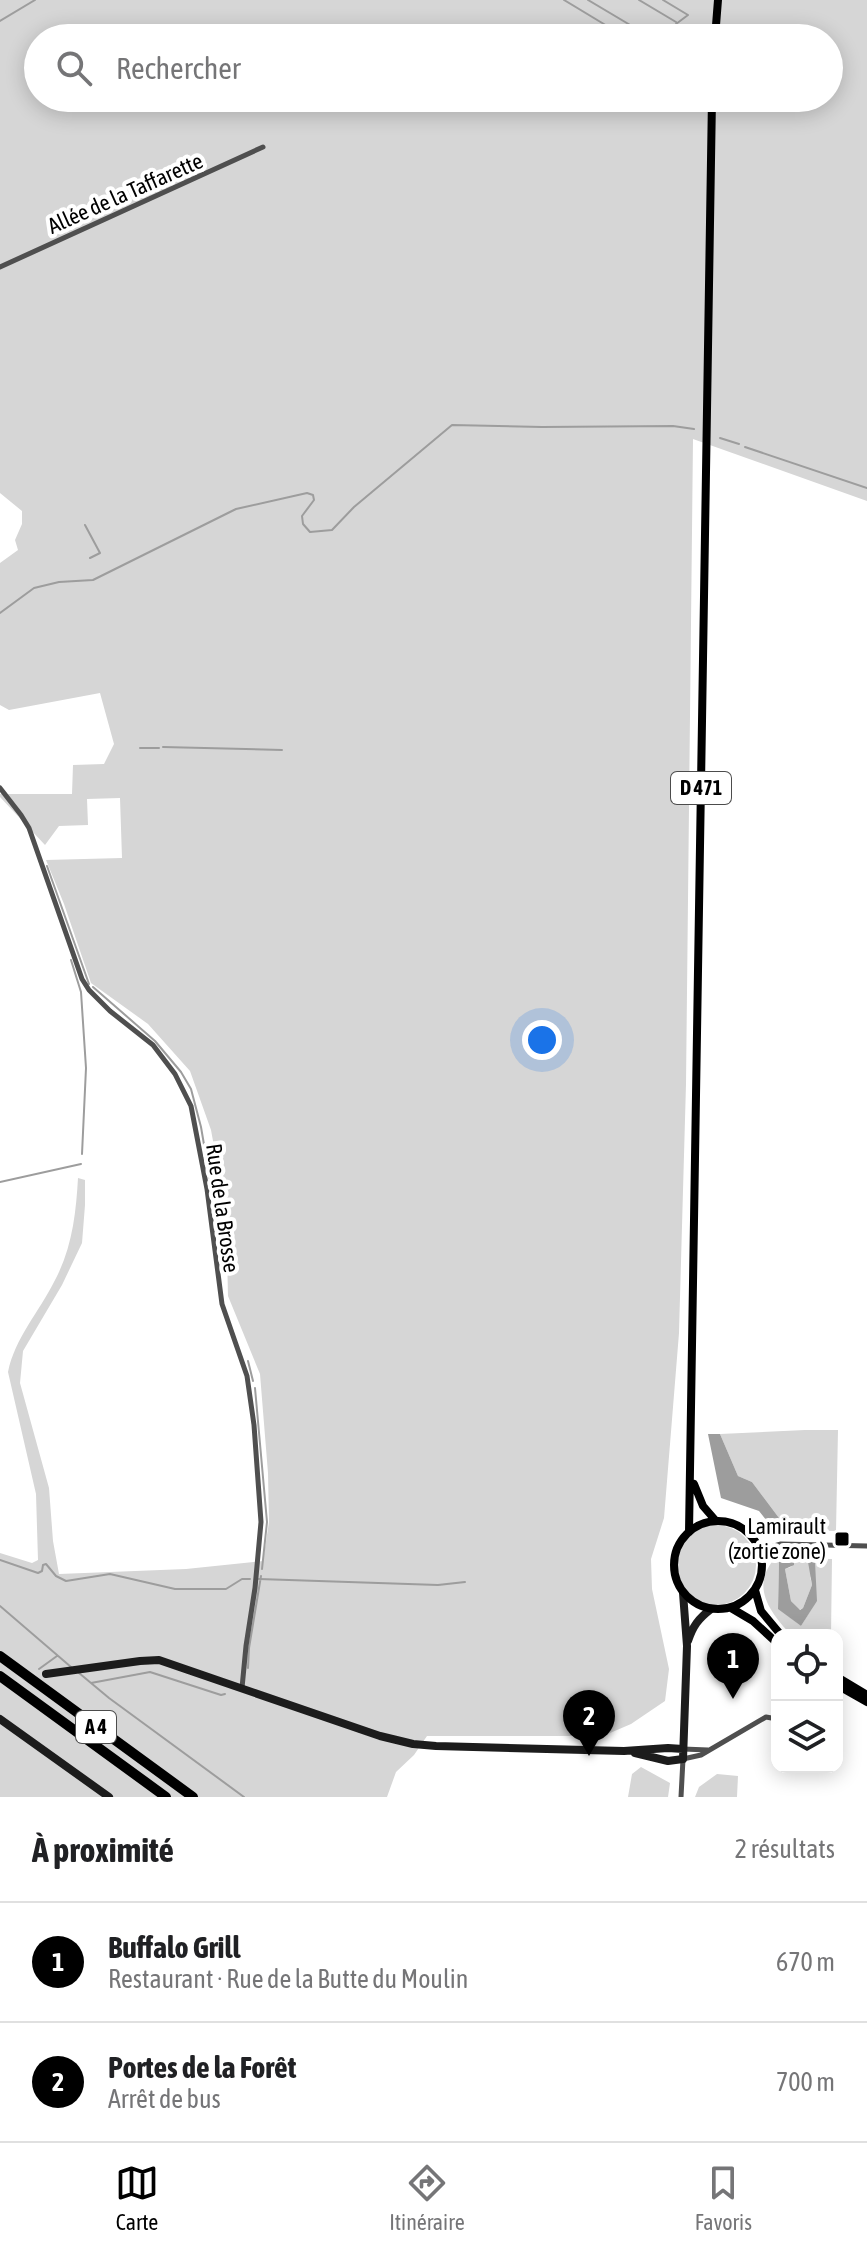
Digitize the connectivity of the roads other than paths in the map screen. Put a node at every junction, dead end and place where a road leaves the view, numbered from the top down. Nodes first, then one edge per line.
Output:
1 (718, 0) edge
2 (716, 24) edge
3 (712, 112) edge
4 (263, 147) dead end
5 (0, 267) edge
6 (0, 788) edge
7 (691, 1478) junction
8 (716, 1521) junction
9 (689, 1532) junction
10 (867, 1546) edge
11 (760, 1550) junction
12 (755, 1590) junction
13 (683, 1593) junction
14 (731, 1608) junction
15 (711, 1609) junction
16 (776, 1629) edge
17 (771, 1638) edge
18 (687, 1646) junction
19 (0, 1656) edge
20 (46, 1674) tunnel mouth
21 (0, 1676) edge
22 (843, 1681) edge
23 (242, 1688) junction
24 (843, 1688) edge
25 (867, 1695) edge
26 (867, 1702) edge
27 (771, 1718) edge
28 (0, 1719) edge
29 (684, 1730) junction
30 (668, 1748) junction
31 (683, 1749) junction
32 (624, 1751) junction
33 (709, 1751) junction
34 (683, 1759) junction
35 (109, 1797) edge
36 (166, 1797) edge
37 (193, 1797) edge
38 (681, 1797) edge

1 - 2 main road
3 - 7 main road, D 471
4 - 5 street, Allée de la Taffarette
6 - 23 street, Rue de la Brosse
7 - 8 main road, D 471
7 - 9 main road, D 471
8 - 9 main road
8 - 11 main road
9 - 13 main road
10 - 11 street
11 - 12 main road
12 - 14 main road
12 - 16 main road
13 - 15 main road
13 - 18 main road
14 - 15 main road
14 - 17 main road
15 - 18 main road
18 - 29 main road
19 - 37 highway, A 4
20 - 23 main road
21 - 36 highway, A 4
22 - 25 main road
23 - 32 main road
24 - 26 main road
27 - 33 street
28 - 35 main road
29 - 30 main road
29 - 31 main road
30 - 31 main road
30 - 32 main road
31 - 33 street
31 - 34 main road
32 - 34 main road
33 - 34 street
34 - 38 street

